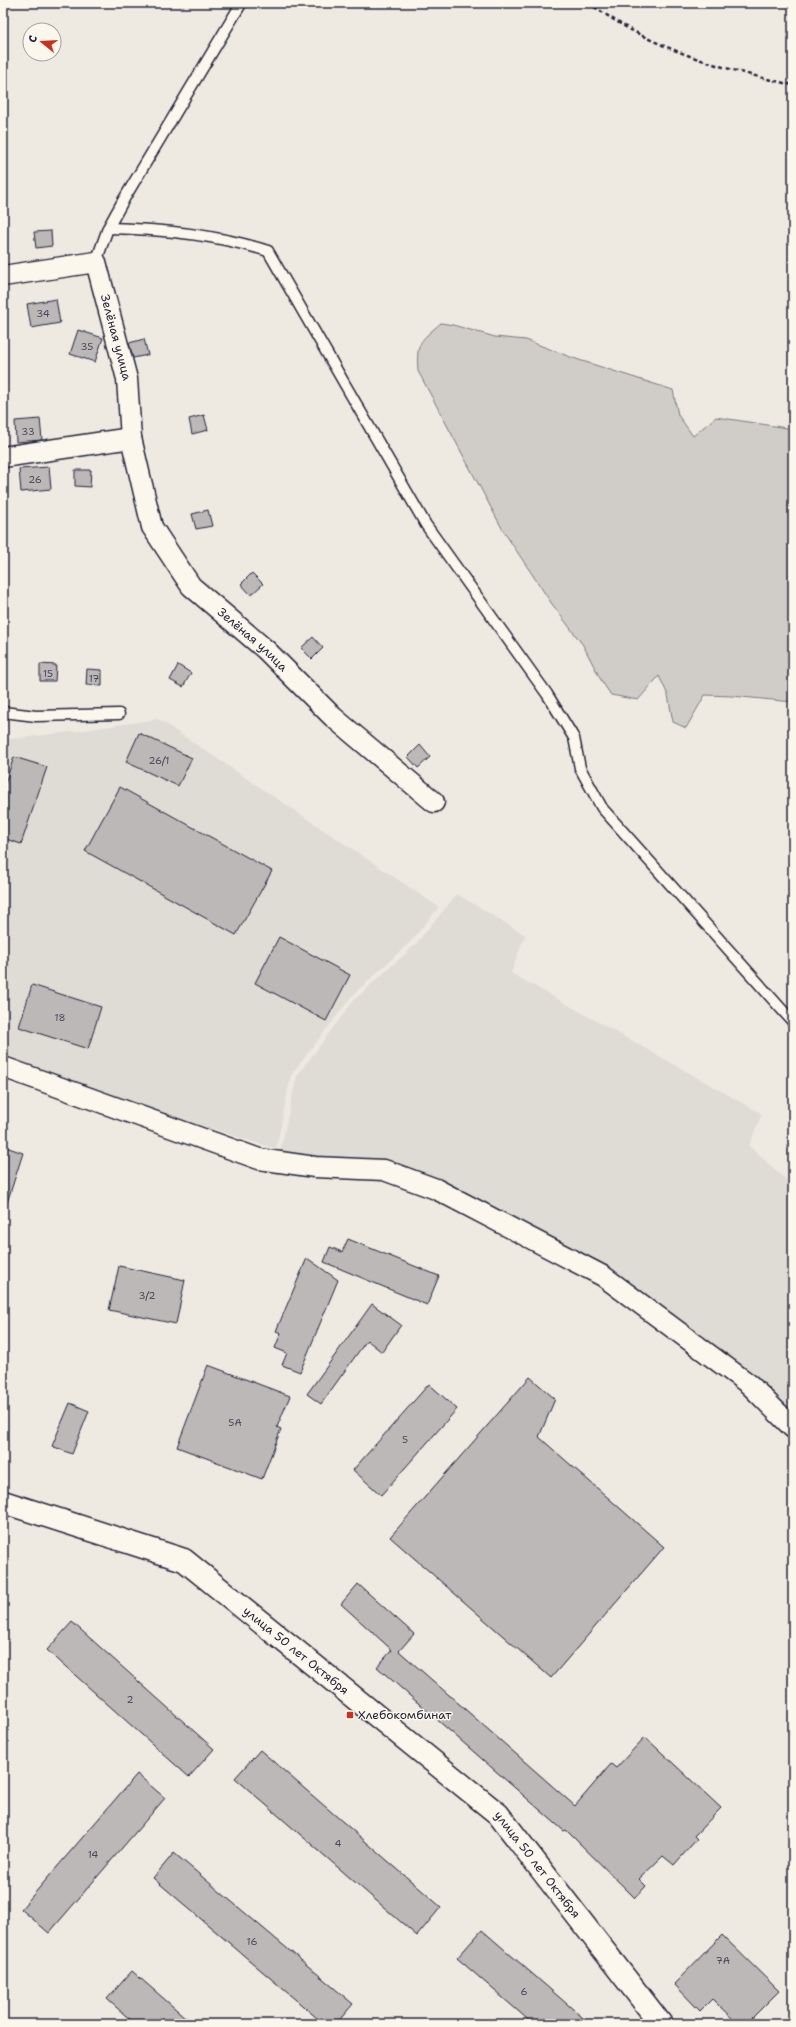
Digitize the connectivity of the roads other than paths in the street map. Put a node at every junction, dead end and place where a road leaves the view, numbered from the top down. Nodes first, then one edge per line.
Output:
1 (241, 4) dead end
2 (108, 228) junction
3 (96, 262) junction
4 (3, 276) edge
5 (131, 438) junction
6 (3, 457) edge
7 (3, 712) edge
8 (119, 714) dead end
9 (434, 802) dead end
10 (793, 1022) edge
11 (3, 1067) edge
12 (793, 1428) edge
13 (3, 1502) edge
14 (661, 2024) edge

1 - 2 lane
2 - 3 lane
2 - 10 lane
3 - 4 street
3 - 5 street, Зелёная улица
5 - 6 street
5 - 9 street, Зелёная улица
7 - 8 lane
11 - 12 street
13 - 14 street, улица 50 лет Октября

